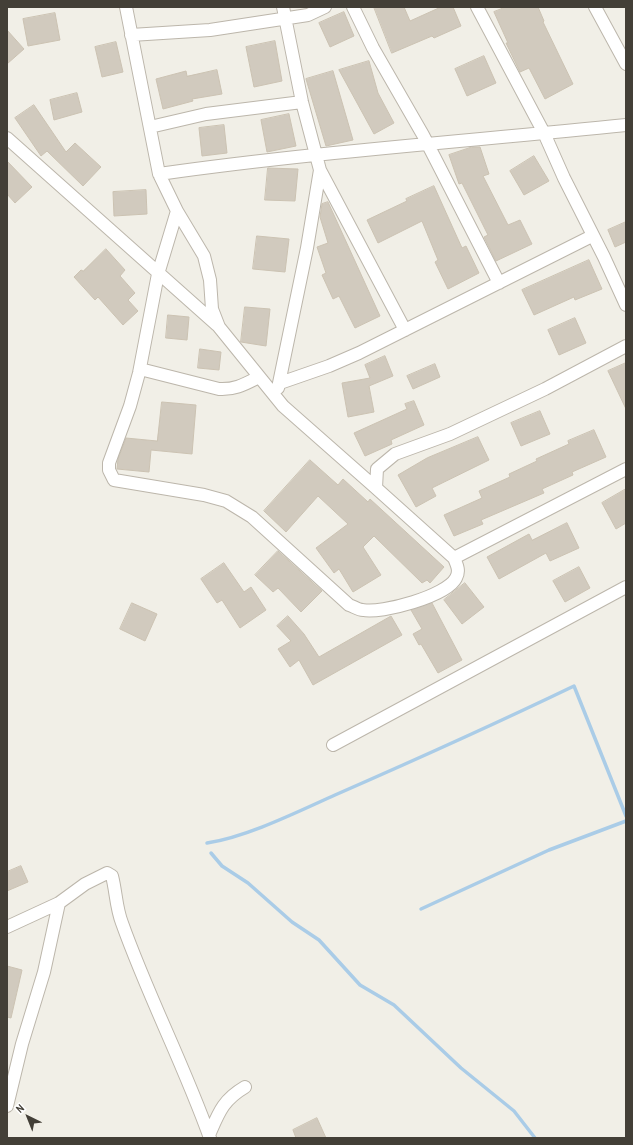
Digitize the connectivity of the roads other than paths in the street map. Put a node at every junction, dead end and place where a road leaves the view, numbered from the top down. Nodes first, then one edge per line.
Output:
1 (126, 7) edge
2 (325, 7) edge
3 (353, 7) edge
4 (477, 7) edge
5 (595, 7) edge
6 (284, 13) edge
7 (131, 35) junction
8 (626, 64) edge
9 (302, 102) junction
10 (626, 125) edge
11 (150, 127) junction
12 (544, 133) junction
13 (7, 138) edge
14 (428, 144) junction
15 (317, 155) junction
16 (320, 170) junction
17 (159, 174) junction
18 (177, 211) junction
19 (592, 236) junction
20 (158, 274) junction
21 (499, 283) junction
22 (626, 305) edge
23 (219, 327) junction
24 (405, 330) junction
25 (626, 346) edge
26 (140, 369) junction
27 (259, 377) junction
28 (280, 383) junction
29 (276, 398) junction
30 (626, 469) edge
31 (376, 488) junction
32 (454, 558) junction
33 (626, 587) edge
34 (333, 745) dead end
35 (59, 903) junction
36 (7, 927) edge
37 (245, 1087) dead end
38 (7, 1106) edge
39 (210, 1137) edge

1 - 7 street
2 - 6 street
3 - 14 street
4 - 12 street
5 - 8 street
6 - 7 street
6 - 9 street
7 - 11 street
9 - 11 street
9 - 15 street
10 - 12 street
11 - 17 street
12 - 14 street
12 - 19 street
13 - 20 street
14 - 15 street
14 - 21 street
15 - 16 street
15 - 17 street
16 - 24 street
16 - 28 street
17 - 18 street
18 - 20 street
18 - 23 street
19 - 21 street
19 - 22 street
20 - 23 street
20 - 26 street
21 - 24 street
23 - 27 street
24 - 28 street
25 - 31 street
26 - 27 street
26 - 32 street
27 - 29 street
28 - 29 street
29 - 31 street
30 - 32 street
31 - 32 street
33 - 34 street
35 - 36 street
35 - 38 street
35 - 39 street
37 - 39 street

